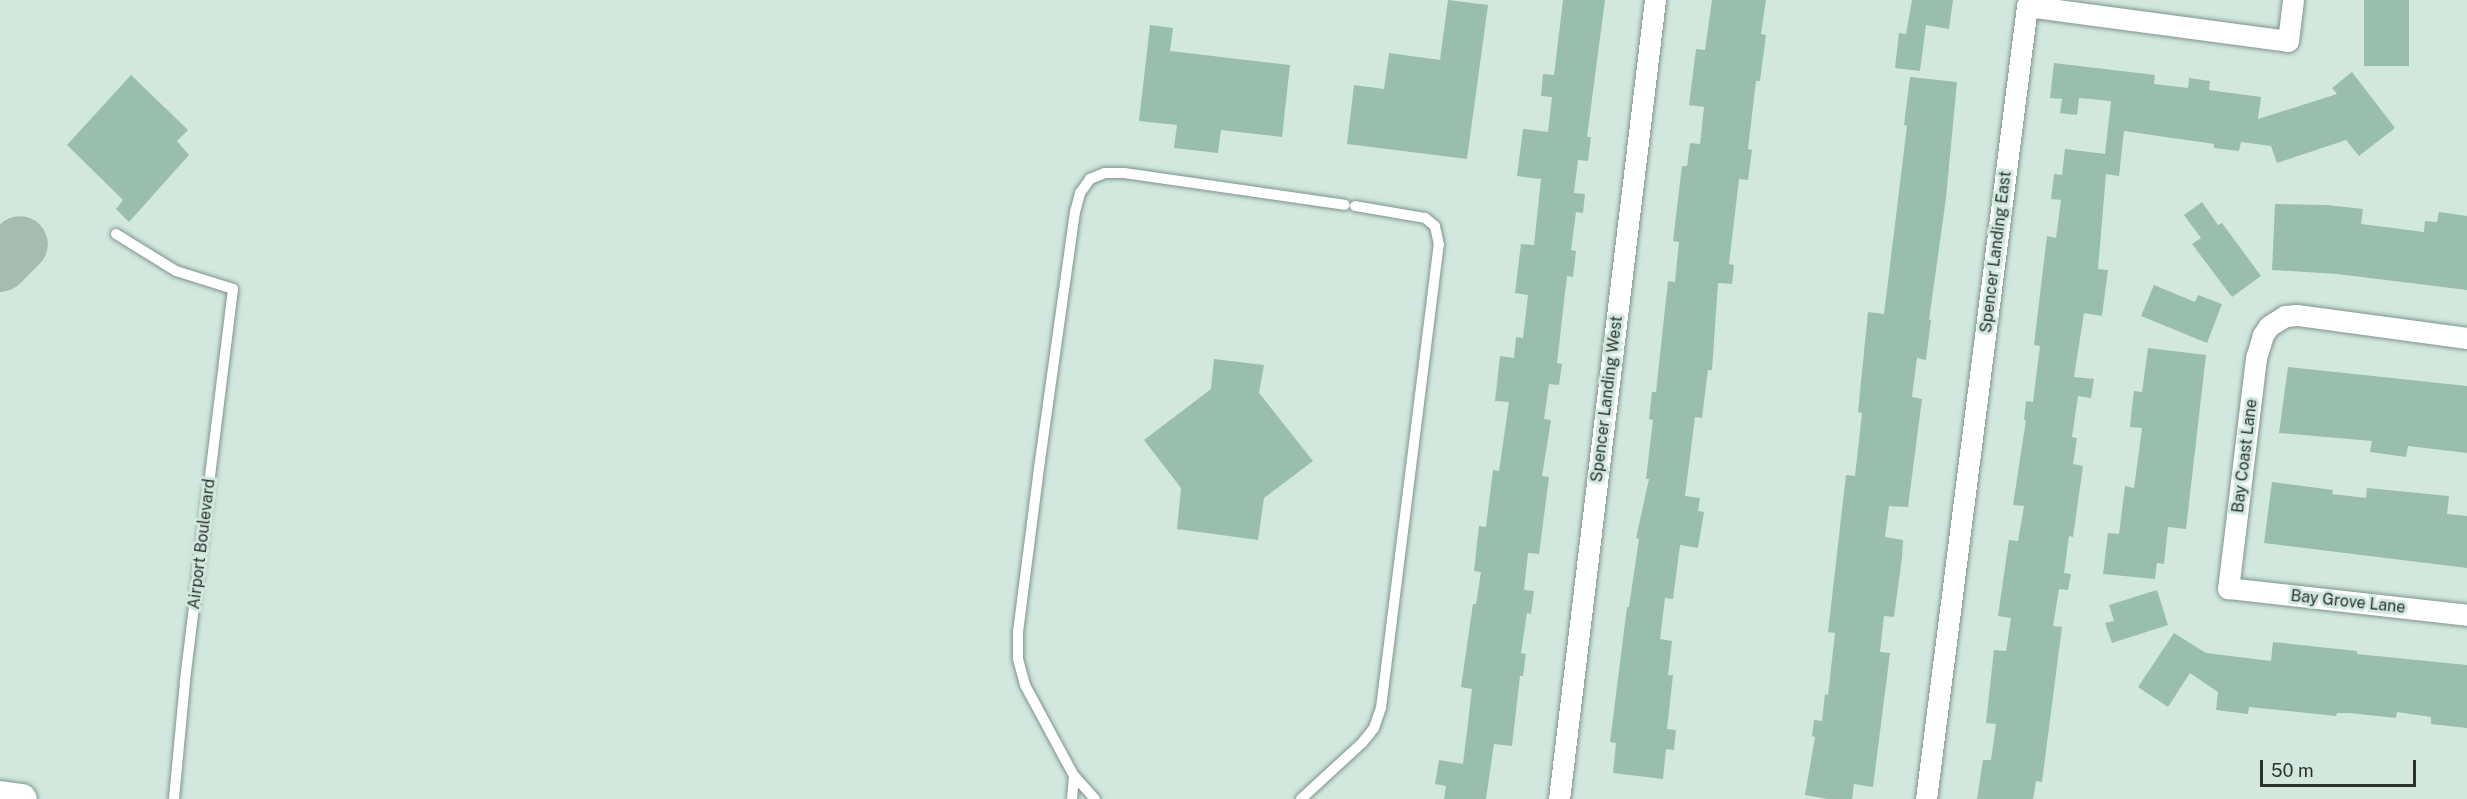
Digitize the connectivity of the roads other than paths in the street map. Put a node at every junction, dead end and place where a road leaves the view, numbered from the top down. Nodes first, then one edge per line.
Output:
1 (1655, 0) edge
2 (2293, 0) edge
3 (116, 234) dead end
4 (2467, 338) edge
5 (2228, 588) joint
6 (2467, 615) edge
7 (1074, 776) junction
8 (0, 796) edge
9 (22, 799) edge
10 (174, 799) edge
11 (1072, 799) edge
12 (1095, 799) edge
13 (1301, 799) edge
14 (1558, 799) edge
15 (1926, 799) edge

1 - 14 street, Spencer Landing West
2 - 15 street, Spencer Landing East
3 - 10 lane, Airport Boulevard
4 - 5 street, Bay Coast Lane
5 - 6 street, Bay Grove Lane
7 - 11 lane
7 - 12 lane
7 - 13 lane
8 - 9 main road

